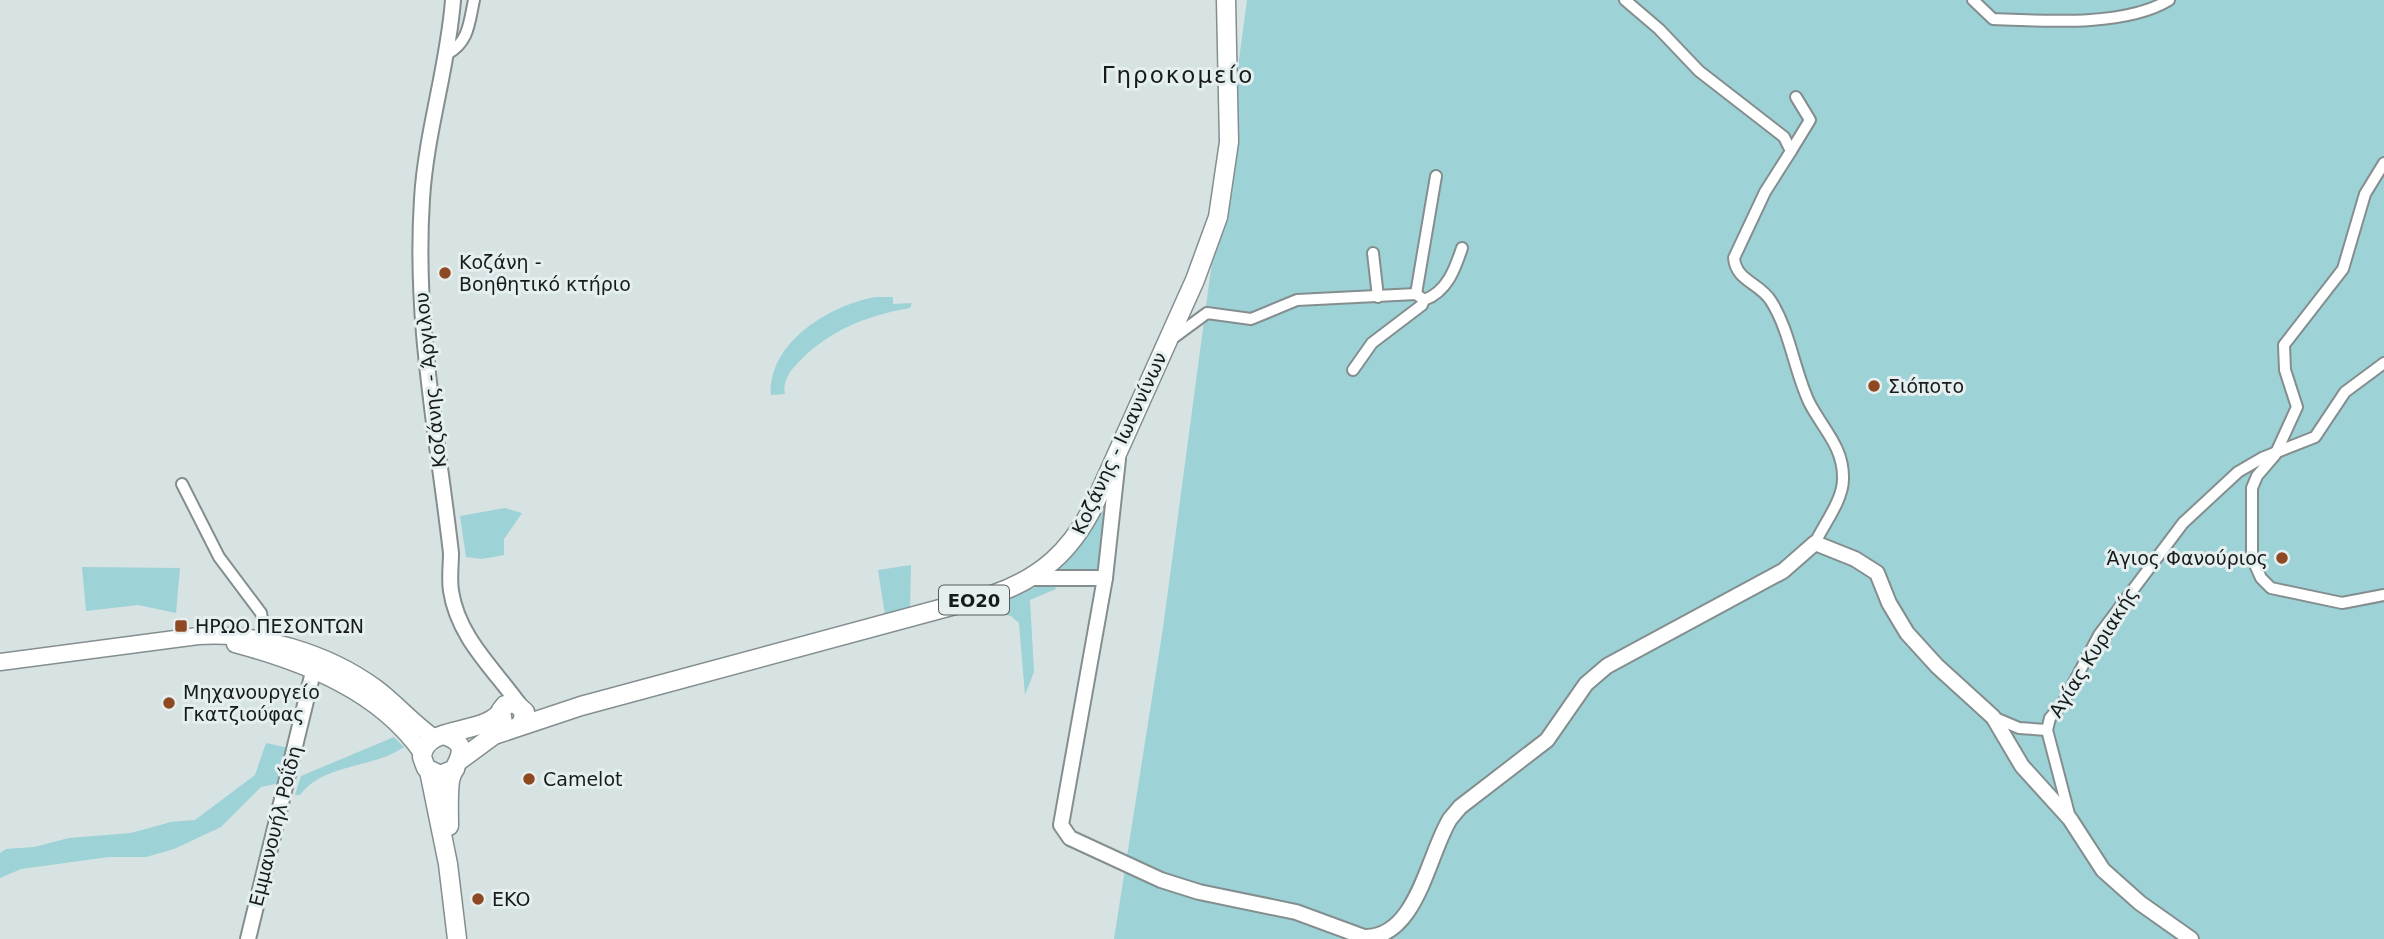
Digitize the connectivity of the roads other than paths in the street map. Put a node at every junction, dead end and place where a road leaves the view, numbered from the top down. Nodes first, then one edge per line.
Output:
1 (453, 0) edge
2 (474, 0) edge
3 (1226, 0) edge
4 (1625, 0) edge
5 (1973, 0) edge
6 (2169, 0) edge
7 (447, 54) junction
8 (1796, 97) dead end
9 (1791, 151) junction
10 (2384, 163) edge
11 (1436, 176) dead end
12 (1462, 248) dead end
13 (1373, 253) dead end
14 (1378, 297) junction
15 (1420, 297) junction
16 (1165, 344) junction
17 (2384, 363) edge
18 (1353, 370) dead end
19 (1118, 451) junction
20 (2275, 455) junction
21 (182, 484) dead end
22 (1815, 543) junction
23 (1105, 578) junction
24 (1031, 579) junction
25 (2384, 595) edge
26 (198, 636) junction
27 (261, 639) junction
28 (0, 662) edge
29 (313, 672) junction
30 (582, 706) junction
31 (511, 708) junction
32 (1993, 717) junction
33 (517, 727) junction
34 (2047, 730) junction
35 (439, 736) junction
36 (422, 753) junction
37 (457, 765) junction
38 (429, 771) junction
39 (2070, 819) junction
40 (448, 864) junction
41 (248, 939) edge
42 (457, 939) edge
43 (2192, 939) edge

1 - 7 street, Κοζάνης - Άργιλου
2 - 7 street
3 - 16 main road, Κοζάνης - Ιωαννίνων / ΕΟ20
4 - 9 street
5 - 6 street
7 - 31 street, Κοζάνης - Άργιλου
8 - 9 street
9 - 22 street
10 - 20 street
11 - 15 street
12 - 15 street
13 - 14 street
14 - 15 street
14 - 16 street
15 - 18 street
16 - 19 main road, Κοζάνης - Ιωαννίνων / ΕΟ20
17 - 20 street, Αγίας Κυριακής
19 - 23 street
19 - 24 main road, Κοζάνης - Ιωαννίνων / ΕΟ20
20 - 25 street
20 - 34 street, Αγίας Κυριακής
21 - 27 street
22 - 23 street
22 - 32 street
23 - 24 street
24 - 30 main road, Κοζάνης - Ιωαννίνων / ΕΟ20
26 - 27 main road
26 - 28 main road
26 - 29 main road
27 - 35 main road
29 - 36 main road
29 - 41 street, Εμμανουήλ Ροΐδη
30 - 31 main road, Κοζάνης - Ιωαννίνων / ΕΟ20
30 - 33 main road, Κοζάνης - Ιωαννίνων / ΕΟ20
31 - 33 main road
31 - 35 main road
32 - 34 street
32 - 39 street
33 - 37 main road, Κοζάνης - Ιωαννίνων / ΕΟ20
34 - 39 street, Αγίας Κυριακής
35 - 36 main road
35 - 37 main road
36 - 38 main road
37 - 38 main road
37 - 40 main road
38 - 40 main road
39 - 43 street, Αγίας Κυριακής
40 - 42 main road

